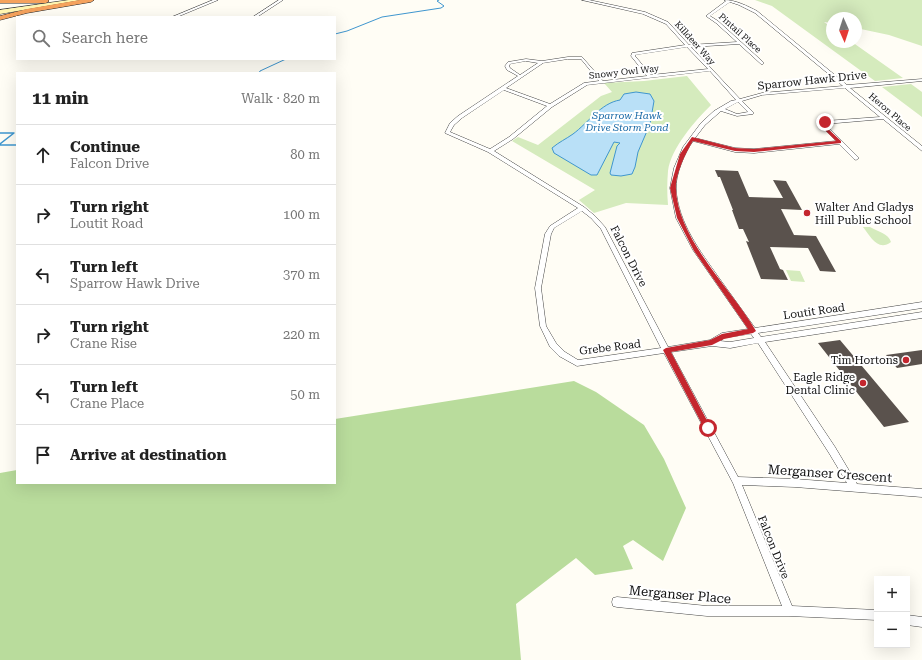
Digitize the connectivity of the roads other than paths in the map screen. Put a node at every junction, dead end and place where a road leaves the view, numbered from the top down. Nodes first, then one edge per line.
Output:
1 (52, 0) edge
2 (65, 0) edge
3 (79, 0) edge
4 (91, 0) edge
5 (216, 0) edge
6 (281, 0) edge
7 (584, 0) edge
8 (612, 0) edge
9 (727, 0) edge
10 (0, 1) edge
11 (608, 5) junction
12 (0, 11) edge
13 (176, 16) edge
14 (257, 16) edge
15 (0, 18) edge
16 (740, 43) junction
17 (687, 46) junction
18 (542, 62) junction
19 (762, 63) dead end
20 (709, 70) junction
21 (520, 76) junction
22 (650, 77) junction
23 (922, 80) edge
24 (601, 81) junction
25 (848, 87) junction
26 (503, 88) junction
27 (739, 100) junction
28 (550, 106) junction
29 (721, 109) junction
30 (883, 118) junction
31 (692, 139) junction
32 (839, 142) junction
33 (922, 149) edge
34 (490, 151) junction
35 (856, 158) dead end
36 (582, 208) junction
37 (922, 305) edge
38 (922, 315) edge
39 (753, 331) junction
40 (759, 340) junction
41 (712, 343) junction
42 (666, 350) junction
43 (736, 481) junction
44 (854, 487) junction
45 (922, 493) edge
46 (617, 602) dead end
47 (788, 611) junction
48 (874, 615) edge
49 (910, 620) edge
50 (922, 622) edge

1 - 10 highway
2 - 12 main road
3 - 12 main road
4 - 15 highway
5 - 13 street
6 - 14 street
7 - 11 street, Killdeer Way
8 - 11 street
9 - 16 street, Pintail Place
9 - 25 street
11 - 17 street, Killdeer Way
16 - 17 street
16 - 19 street, Pintail Place
17 - 20 street, Killdeer Way
17 - 22 street
18 - 21 street, Falcon Drive
18 - 21 street
18 - 24 street, Falcon Drive
20 - 22 street, Snowy Owl Way
20 - 27 street, Killdeer Way
21 - 26 street, Falcon Drive
22 - 24 street, Snowy Owl Way
23 - 25 street, Sparrow Hawk Drive
24 - 28 street, Snowy Owl Way
25 - 27 street, Sparrow Hawk Drive
25 - 30 street, Heron Place
26 - 28 street
26 - 34 street, Falcon Drive
27 - 29 street, Sparrow Hawk Drive
27 - 29 street, Killdeer Way
28 - 34 street, Snowy Owl Way
29 - 31 street, Sparrow Hawk Drive
30 - 32 street
30 - 33 street, Heron Place
31 - 32 street
31 - 39 street, Sparrow Hawk Drive
32 - 35 street
34 - 36 street, Falcon Drive
36 - 42 street, Falcon Drive
36 - 42 street, Grebe Road
37 - 39 street, Loutit Road
38 - 40 street, Loutit Road
39 - 40 street, Sparrow Hawk Drive
39 - 41 street, Loutit Road
40 - 41 street, Loutit Road
40 - 44 street, Sparrow Hawk Drive
41 - 42 street, Loutit Road
42 - 43 street, Falcon Drive
43 - 44 street, Merganser Crescent
43 - 47 street, Falcon Drive
44 - 45 street, Merganser Crescent
46 - 47 street, Merganser Place
47 - 48 street
49 - 50 street

